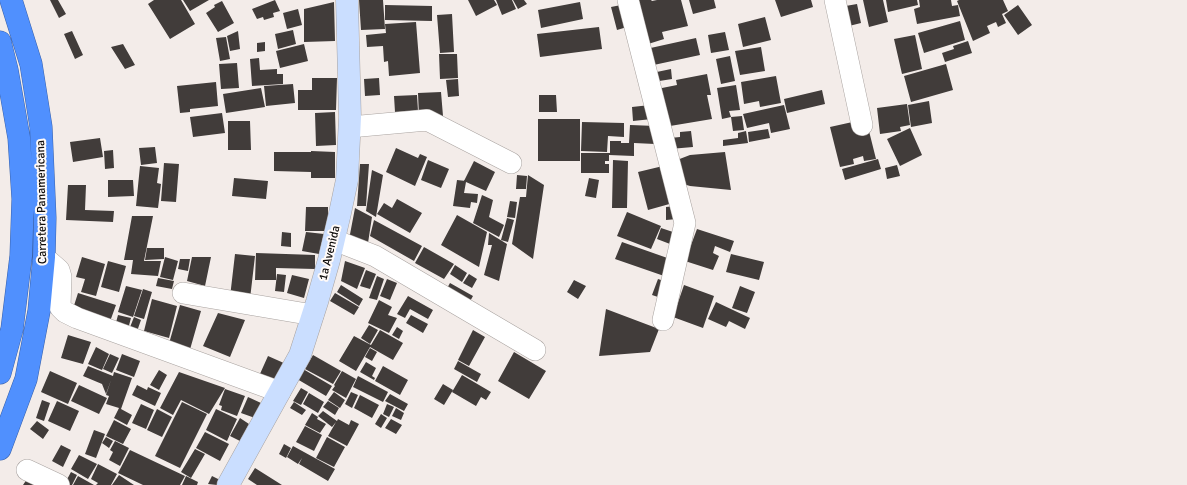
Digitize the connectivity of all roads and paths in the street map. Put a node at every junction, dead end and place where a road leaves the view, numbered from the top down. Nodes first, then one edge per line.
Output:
1 (11, 0) edge
2 (347, 0) edge
3 (628, 0) edge
4 (835, 0) edge
5 (0, 42) edge
6 (862, 125) dead end
7 (350, 127) junction
8 (511, 163) dead end
9 (334, 240) junction
10 (44, 257) junction
11 (183, 293) dead end
12 (313, 315) junction
13 (663, 320) dead end
14 (535, 350) dead end
15 (0, 373) edge
16 (280, 392) junction
17 (0, 449) edge
18 (27, 470) dead end
19 (58, 485) edge
20 (228, 485) edge

1 - 10 highway, Carretera Panamericana
2 - 7 street, 1a Avenida
3 - 13 street
4 - 6 street
5 - 15 highway, Carretera Panamericana
7 - 8 street
7 - 9 street, 1a Avenida
9 - 12 street, 1a Avenida
9 - 14 street
10 - 16 street
10 - 17 highway, Carretera Panamericana
11 - 12 street
12 - 16 street, 1a Avenida
16 - 20 street, 1a Avenida
18 - 19 street

